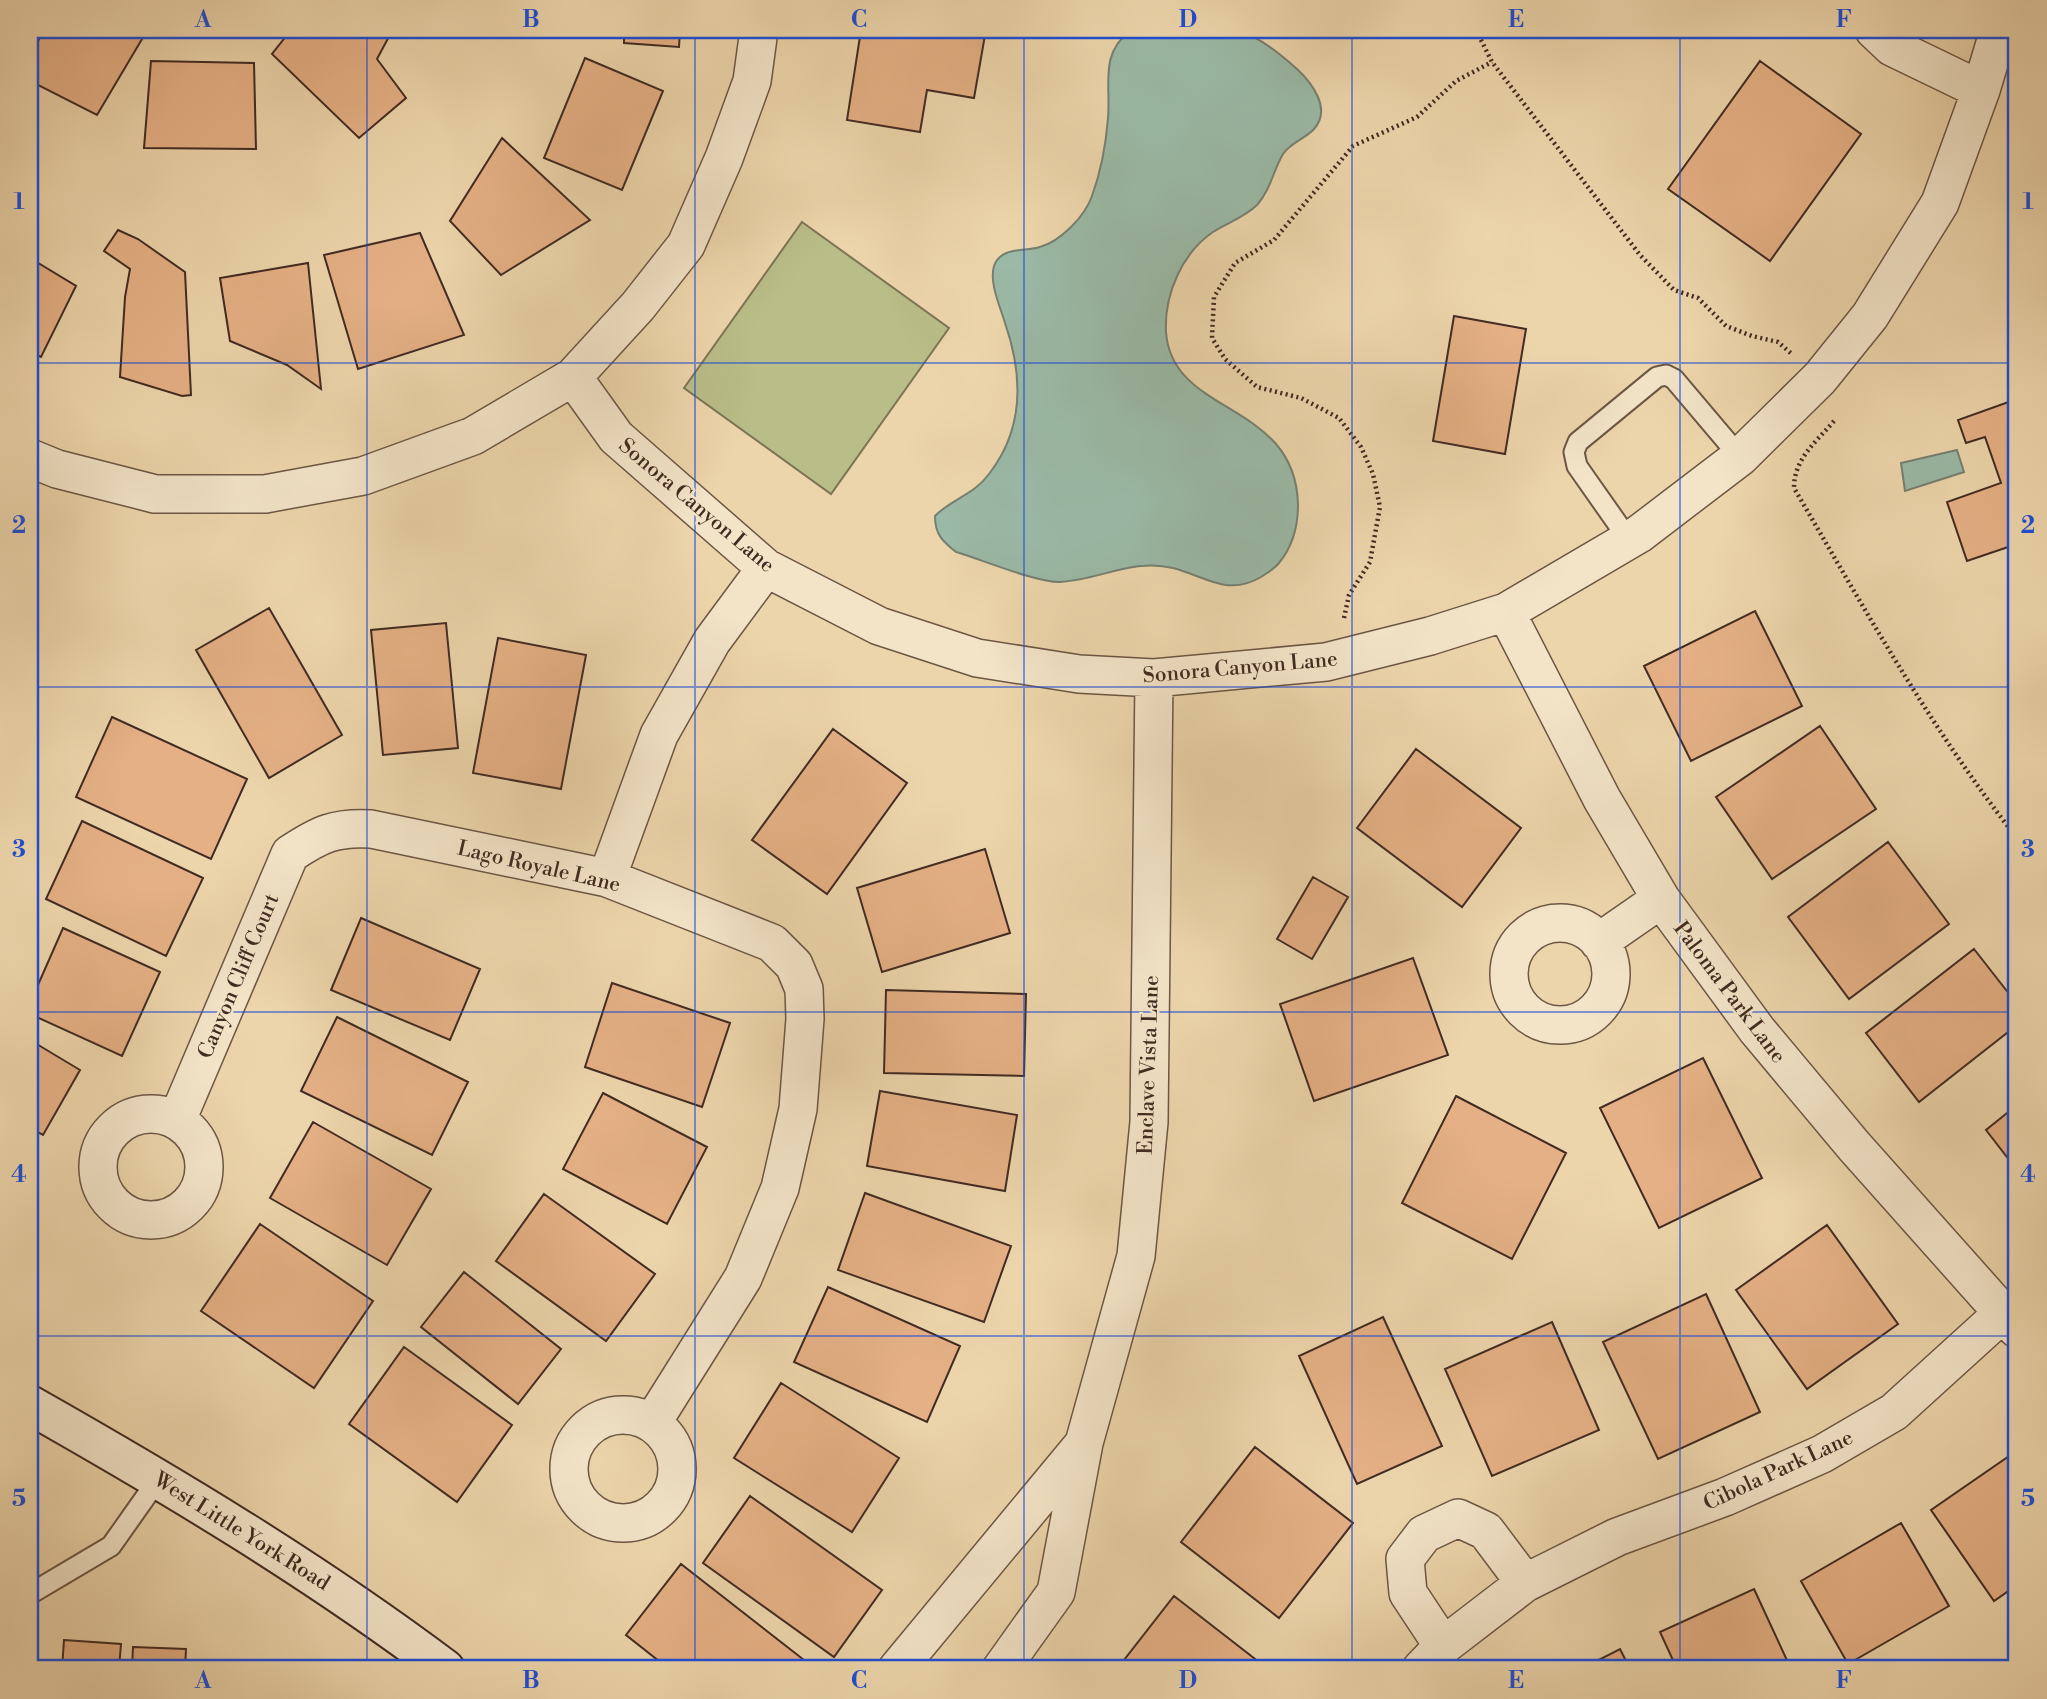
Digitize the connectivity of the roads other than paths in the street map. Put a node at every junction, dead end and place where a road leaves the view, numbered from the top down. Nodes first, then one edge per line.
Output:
1 (759, 30) edge
2 (1874, 30) edge
3 (1999, 30) edge
4 (1981, 90) junction
5 (573, 377) junction
6 (1740, 457) junction
7 (30, 458) edge
8 (1629, 540) junction
9 (766, 568) junction
10 (1506, 612) junction
11 (1154, 678) junction
12 (309, 841) joint
13 (607, 878) junction
14 (1661, 899) junction
15 (1599, 942) dead end
16 (177, 1120) dead end
17 (2010, 1321) edge
18 (30, 1405) edge
19 (652, 1423) dead end
20 (1084, 1443) junction
21 (159, 1478) junction
22 (1525, 1583) junction
23 (30, 1594) edge
24 (1432, 1658) edge
25 (445, 1669) edge
26 (897, 1669) edge
27 (1002, 1669) edge

1 - 5 street
2 - 4 street
3 - 4 street, Sonora Canyon Lane
4 - 6 street, Sonora Canyon Lane
5 - 7 street
5 - 9 street, Sonora Canyon Lane
6 - 8 street, Sonora Canyon Lane
6 - 8 lane
8 - 10 street, Sonora Canyon Lane
9 - 11 street, Sonora Canyon Lane
9 - 13 street
10 - 11 street, Sonora Canyon Lane
10 - 14 street, Paloma Park Lane
11 - 20 street, Enclave Vista Lane
12 - 13 street, Lago Royale Lane
12 - 16 street, Canyon Cliff Court
13 - 19 street, Lago Royale Lane
14 - 15 street
14 - 17 street, Paloma Park Lane
17 - 22 street, Cibola Park Lane
18 - 21 main road, West Little York Road
20 - 26 street, Enclave Vista Lane
20 - 27 street, Enclave Vista Lane
21 - 23 lane
21 - 25 main road, West Little York Road
22 - 24 street, Cibola Park Lane
22 - 24 street, Cibola Park Lane

